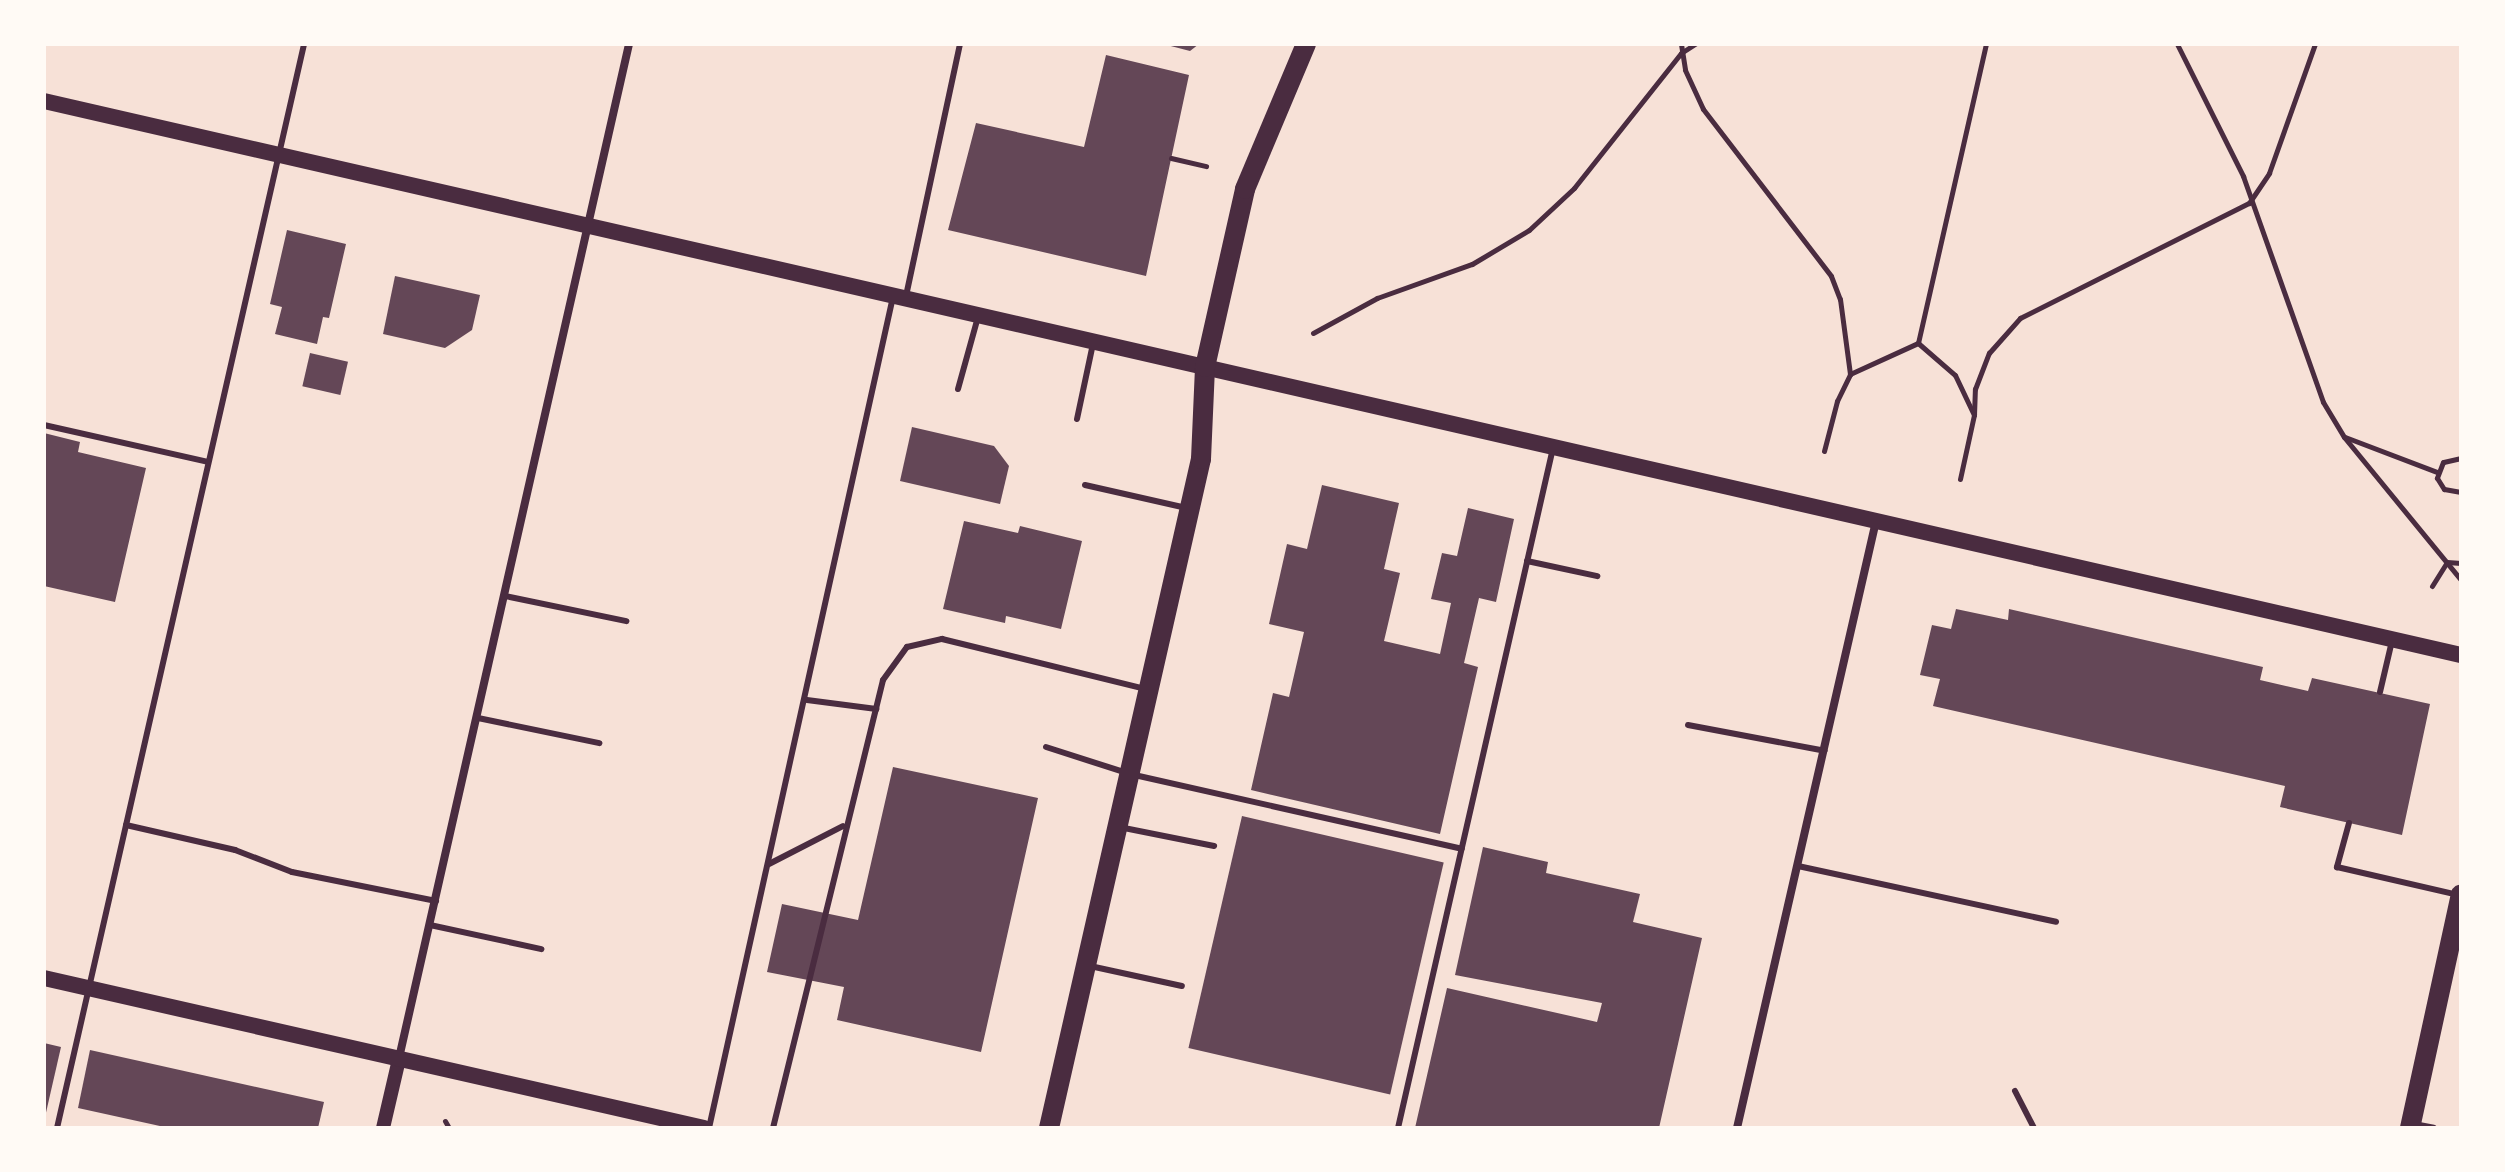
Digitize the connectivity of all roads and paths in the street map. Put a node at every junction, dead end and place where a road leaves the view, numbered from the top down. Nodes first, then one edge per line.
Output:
1 (304, 44) edge
2 (629, 44) edge
3 (960, 44) edge
4 (1306, 44) edge
5 (1681, 44) edge
6 (1695, 44) edge
7 (1986, 44) edge
8 (2177, 44) edge
9 (2315, 44) edge
10 (1681, 53) junction
11 (44, 101) edge
12 (279, 153) junction
13 (1171, 158) dead end
14 (1206, 166) dead end
15 (2249, 203) junction
16 (588, 225) junction
17 (900, 295) junction
18 (979, 314) junction
19 (1313, 333) dead end
20 (1094, 341) junction
21 (1918, 343) junction
22 (1205, 367) junction
23 (1850, 374) junction
24 (958, 389) dead end
25 (1974, 415) junction
26 (1077, 419) dead end
27 (44, 425) edge
28 (2344, 437) junction
29 (1553, 448) junction
30 (1824, 451) dead end
31 (2461, 458) edge
32 (208, 462) junction
33 (2437, 472) junction
34 (1960, 479) dead end
35 (1085, 485) dead end
36 (2461, 492) edge
37 (1190, 509) junction
38 (1876, 521) junction
39 (1527, 561) junction
40 (2447, 562) junction
41 (2461, 563) edge
42 (1597, 576) dead end
43 (2461, 580) edge
44 (2432, 586) dead end
45 (505, 596) junction
46 (626, 621) dead end
47 (2392, 640) junction
48 (2461, 655) edge
49 (1149, 689) junction
50 (2380, 692) dead end
51 (807, 700) junction
52 (876, 709) junction
53 (478, 718) junction
54 (1688, 725) dead end
55 (599, 743) dead end
56 (1046, 747) dead end
57 (1825, 751) junction
58 (1130, 774) junction
59 (2349, 823) dead end
60 (126, 825) junction
61 (843, 826) junction
62 (1117, 827) junction
63 (1214, 846) dead end
64 (1462, 849) junction
65 (769, 864) junction
66 (1798, 866) junction
67 (2461, 895) edge
68 (436, 901) junction
69 (2056, 922) dead end
70 (430, 925) junction
71 (541, 949) dead end
72 (1086, 965) junction
73 (44, 978) edge
74 (1182, 986) dead end
75 (89, 988) junction
76 (399, 1059) junction
77 (2015, 1091) dead end
78 (445, 1121) dead end
79 (2410, 1125) edge
80 (57, 1128) edge
81 (383, 1128) edge
82 (449, 1128) edge
83 (704, 1128) edge
84 (773, 1128) edge
85 (1049, 1128) edge
86 (1398, 1128) edge
87 (1737, 1128) edge
88 (2034, 1128) edge
89 (2434, 1128) edge

1 - 12 lane
2 - 16 street
3 - 17 lane
4 - 22 main road
5 - 10 path
6 - 10 path
7 - 21 path
8 - 15 path
9 - 15 path
10 - 19 path
10 - 23 path
11 - 12 main road
12 - 16 main road
12 - 32 lane
13 - 14 path
15 - 25 path
15 - 28 path
16 - 17 main road
16 - 45 street
17 - 18 main road
17 - 51 lane
18 - 20 main road
18 - 24 lane
20 - 22 main road
20 - 26 lane
21 - 23 path
21 - 25 path
22 - 29 main road
22 - 37 main road
23 - 30 path
25 - 34 path
27 - 32 lane
28 - 33 path
28 - 40 path
29 - 38 main road
29 - 39 lane
31 - 33 path
32 - 60 lane
33 - 36 path
35 - 37 lane
37 - 49 main road
38 - 47 main road
38 - 57 street
39 - 42 lane
39 - 64 lane
40 - 41 path
40 - 43 path
40 - 44 path
45 - 46 lane
45 - 53 street
47 - 48 main road
47 - 50 lane
49 - 52 lane
49 - 58 main road
51 - 52 lane
51 - 65 lane
52 - 61 lane
53 - 55 lane
53 - 68 street
54 - 57 lane
56 - 58 lane
57 - 66 street
58 - 62 main road
58 - 64 lane
59 - 67 lane
60 - 68 lane
60 - 75 lane
61 - 65 lane
61 - 84 lane
62 - 63 lane
62 - 72 main road
64 - 86 lane
65 - 83 lane
66 - 69 lane
66 - 87 street
67 - 79 main road
68 - 70 street
70 - 71 lane
70 - 76 street
72 - 74 lane
72 - 85 main road
73 - 75 main road
75 - 76 main road
75 - 80 lane
76 - 81 street
76 - 83 main road
77 - 88 lane
78 - 82 path
79 - 89 lane

